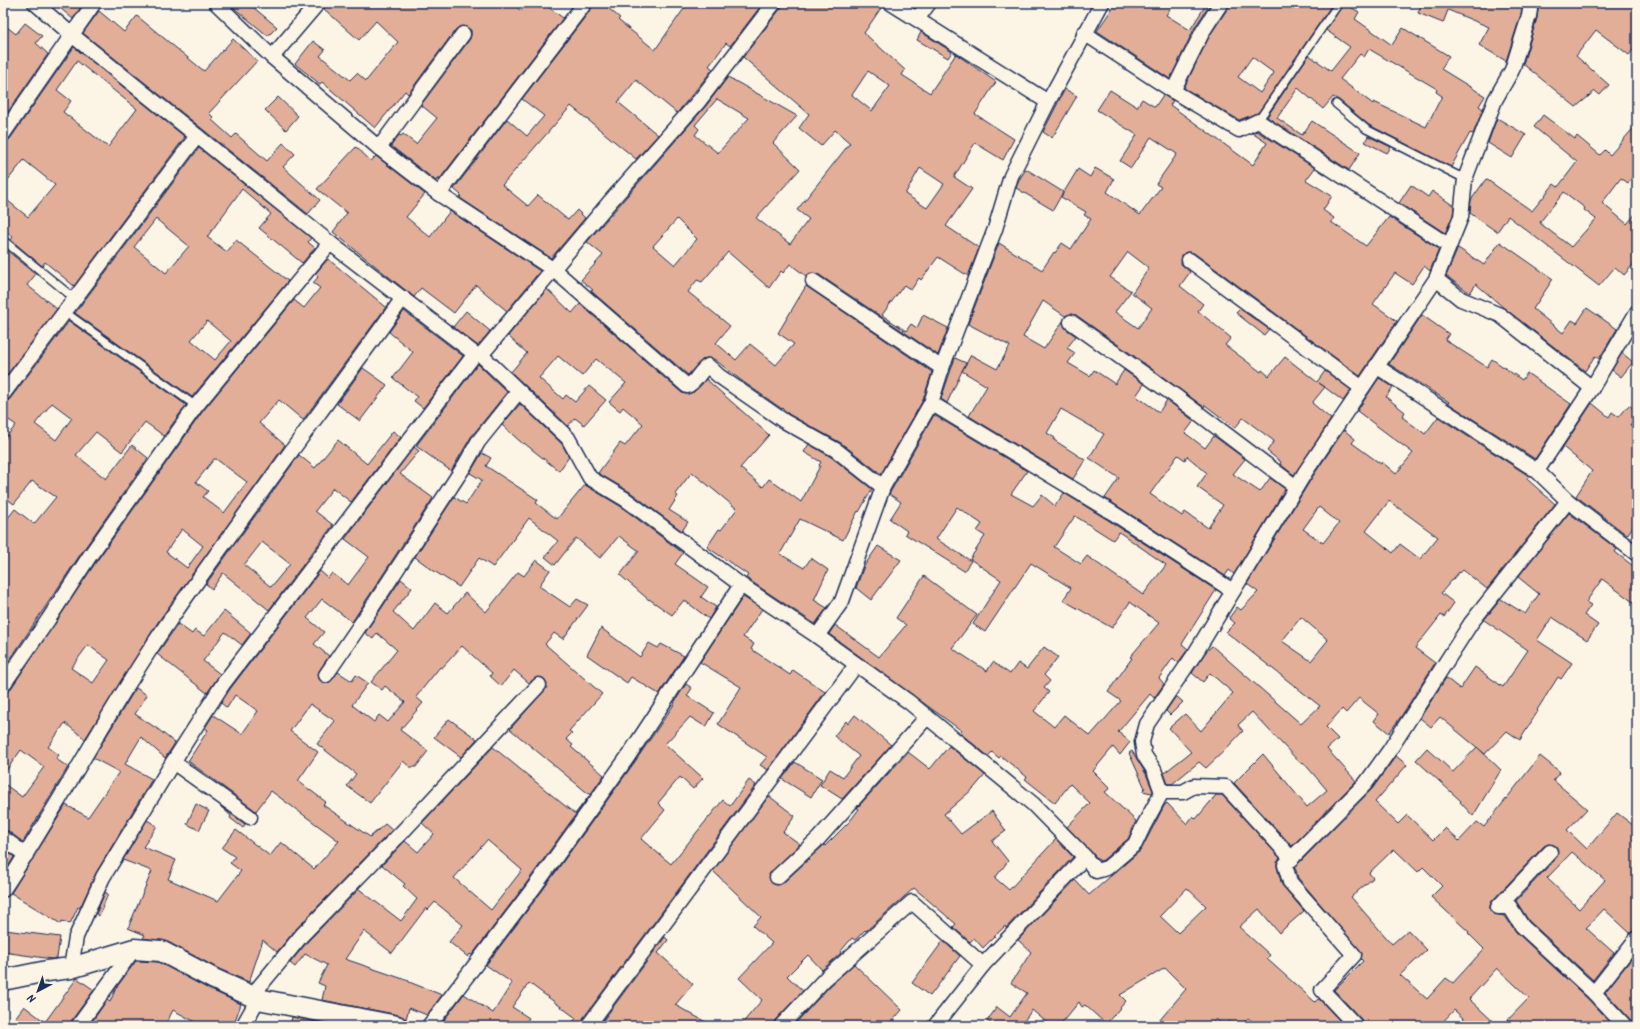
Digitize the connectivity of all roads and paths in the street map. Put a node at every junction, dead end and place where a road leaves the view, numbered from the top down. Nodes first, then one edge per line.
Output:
1 (35, 3) edge
2 (94, 3) edge
3 (216, 3) edge
4 (318, 3) edge
5 (585, 3) edge
6 (774, 3) edge
7 (891, 3) edge
8 (929, 3) edge
9 (1102, 3) edge
10 (1221, 3) edge
11 (1339, 3) edge
12 (1531, 3) edge
13 (917, 19) junction
14 (1084, 33) junction
15 (463, 34) dead end
16 (72, 35) junction
17 (272, 57) junction
18 (1173, 91) junction
19 (1048, 102) junction
20 (1336, 104) dead end
21 (1258, 121) junction
22 (3, 134) edge
23 (197, 136) junction
24 (379, 148) junction
25 (1465, 179) junction
26 (439, 194) junction
27 (3, 240) edge
28 (330, 243) junction
29 (1448, 245) junction
30 (1189, 260) dead end
31 (554, 270) junction
32 (1436, 279) junction
33 (813, 281) dead end
34 (403, 298) junction
35 (75, 299) junction
36 (65, 312) junction
37 (1637, 312) edge
38 (1071, 322) dead end
39 (478, 355) junction
40 (1376, 366) junction
41 (942, 368) junction
42 (1362, 388) junction
43 (1592, 388) junction
44 (519, 391) junction
45 (3, 394) edge
46 (931, 403) junction
47 (196, 406) junction
48 (1537, 470) junction
49 (1296, 486) junction
50 (883, 487) junction
51 (1568, 501) junction
52 (1637, 554) edge
53 (741, 585) junction
54 (1234, 590) junction
55 (817, 636) junction
56 (856, 665) junction
57 (326, 675) dead end
58 (3, 685) edge
59 (538, 685) dead end
60 (927, 717) junction
61 (173, 762) junction
62 (1162, 792) junction
63 (250, 817) dead end
64 (3, 838) edge
65 (1550, 852) dead end
66 (26, 855) junction
67 (1085, 857) junction
68 (1292, 859) junction
69 (777, 877) dead end
70 (3, 890) edge
71 (1637, 938) edge
72 (134, 949) junction
73 (983, 964) junction
74 (71, 968) junction
75 (3, 980) edge
76 (1594, 993) junction
77 (258, 999) junction
78 (78, 1026) edge
79 (243, 1026) edge
80 (397, 1026) edge
81 (429, 1026) edge
82 (588, 1026) edge
83 (781, 1026) edge
84 (935, 1026) edge
85 (1356, 1026) edge
86 (1625, 1026) edge

1 - 16 street
2 - 16 street
3 - 17 street
4 - 17 street
5 - 26 street
6 - 31 street
7 - 13 street
8 - 13 street
9 - 14 street
10 - 18 street
11 - 21 lane
12 - 25 street
13 - 19 street
14 - 18 street
14 - 19 street
15 - 24 street
16 - 22 street
16 - 23 street
17 - 24 street
18 - 21 street
19 - 41 street
20 - 25 lane
21 - 29 street
23 - 28 street
23 - 35 street
24 - 26 street
25 - 29 street
26 - 31 street
27 - 35 lane
28 - 34 street
28 - 47 street
29 - 32 street
30 - 42 street
31 - 39 street
31 - 50 street
32 - 40 street
32 - 43 street
33 - 41 street
34 - 39 street
34 - 66 street
35 - 36 street
36 - 45 street
36 - 47 lane
37 - 43 street
38 - 49 street
39 - 44 street
39 - 61 street
40 - 42 street
40 - 48 street
41 - 46 street
42 - 49 street
43 - 48 street
44 - 53 street
44 - 57 street
46 - 50 street
46 - 54 street
47 - 58 street
48 - 51 street
49 - 54 street
50 - 55 street
51 - 52 street
51 - 68 street
53 - 55 street
53 - 81 street
54 - 62 street
55 - 56 street
56 - 60 street
56 - 82 street
59 - 77 street
60 - 67 street
60 - 69 street
61 - 63 street
61 - 74 street
62 - 67 street
62 - 68 street
64 - 66 street
65 - 76 street
66 - 70 street
67 - 73 street
68 - 85 street
71 - 76 street
72 - 74 street
72 - 77 street
72 - 78 street
73 - 83 street
73 - 84 street
74 - 75 street
76 - 86 street
77 - 79 street
77 - 80 street

